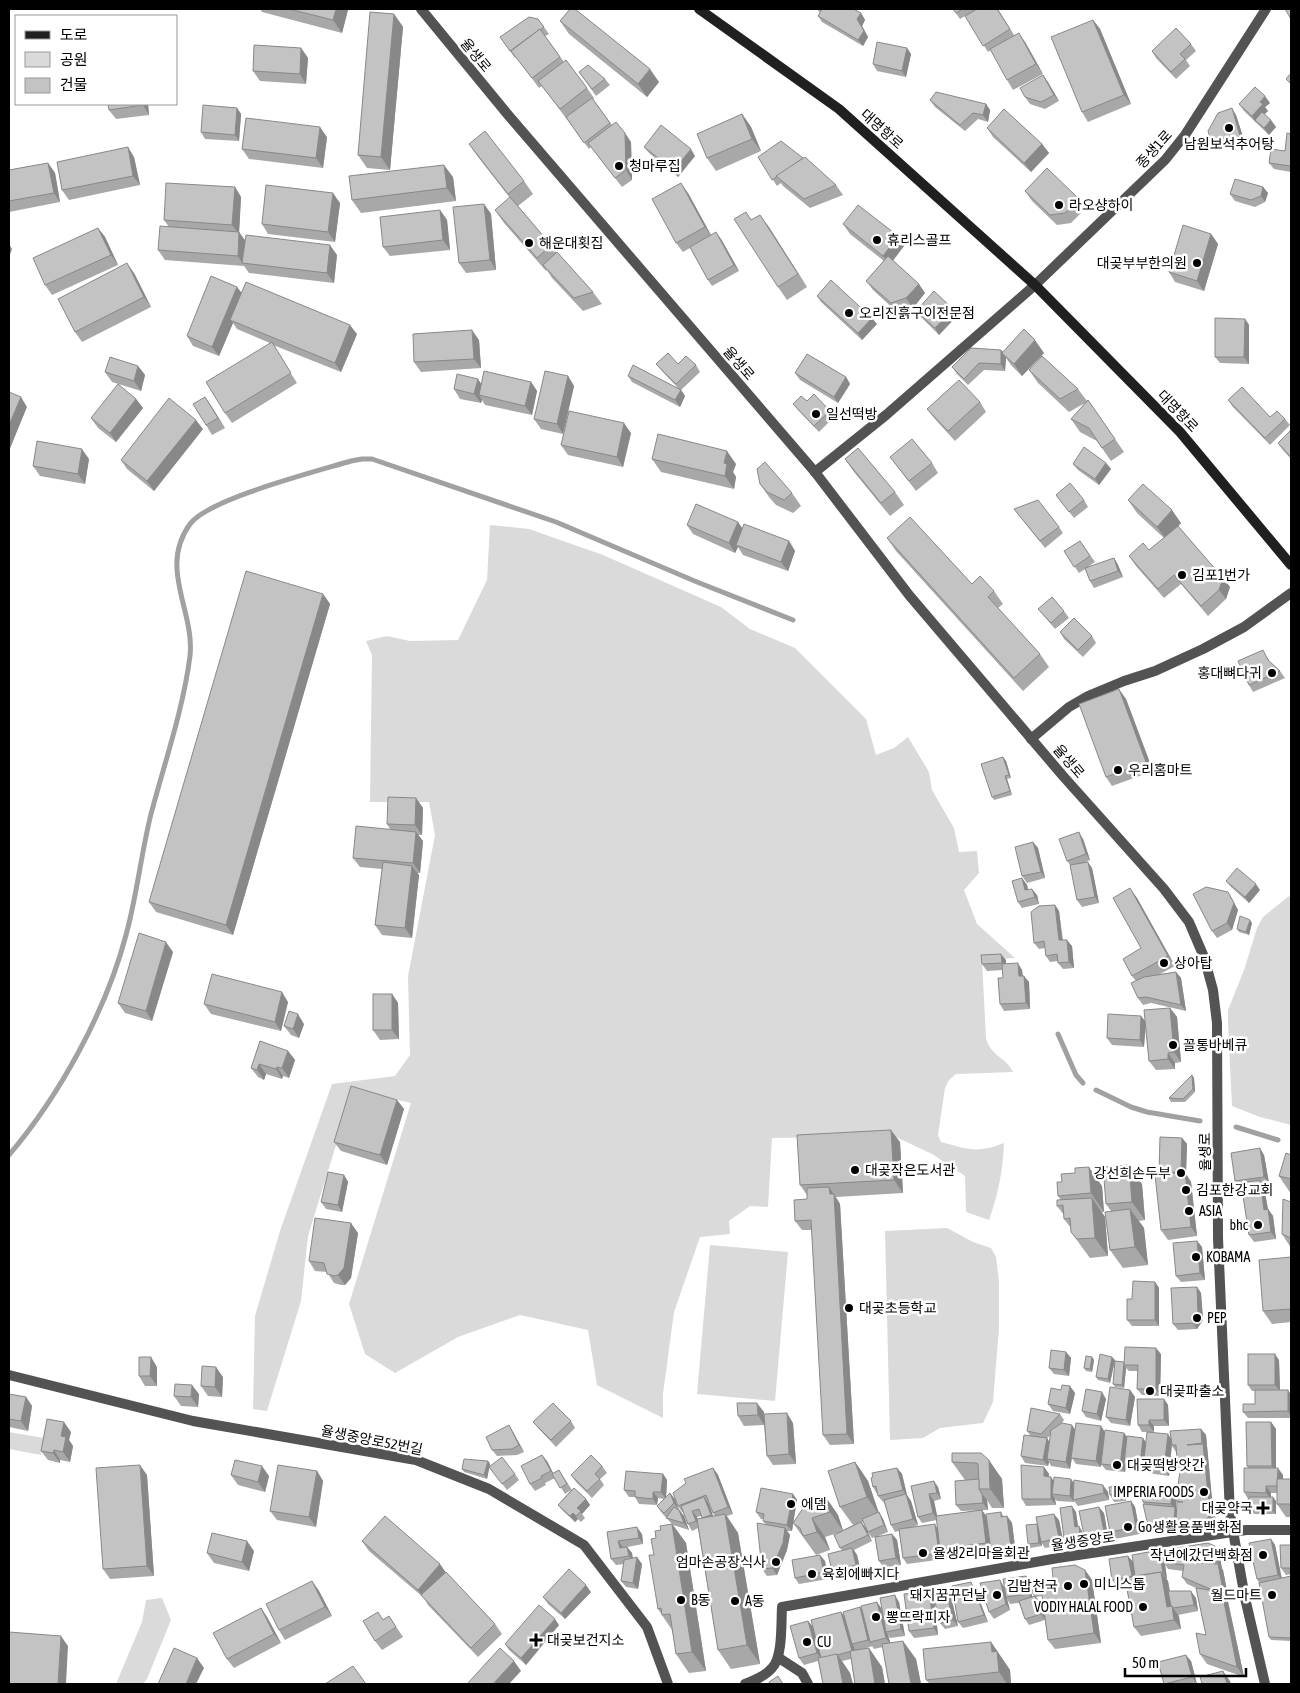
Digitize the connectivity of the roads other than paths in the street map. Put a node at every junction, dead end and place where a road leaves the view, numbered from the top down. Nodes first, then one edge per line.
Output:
1 (421, 9) edge
2 (699, 9) edge
3 (1266, 9) edge
4 (1035, 285) junction
5 (816, 472) junction
6 (1291, 565) edge
7 (1291, 593) edge
8 (1031, 739) junction
9 (9, 1375) edge
10 (1291, 1530) edge
11 (1232, 1533) junction
12 (779, 1658) junction
13 (668, 1684) edge
14 (745, 1684) edge
15 (808, 1684) edge
16 (1265, 1684) edge

1 - 5 street, 율생로
2 - 4 main road, 대명항로
3 - 4 street, 종생1로
4 - 5 street
4 - 6 main road, 대명항로
5 - 8 street, 율생로
7 - 8 street
8 - 11 street, 율생로
9 - 13 street, 율생중앙로52번길
10 - 11 street, 율생중앙로
11 - 12 street, 율생중앙로
11 - 16 street, 율생로
12 - 14 street
12 - 15 street

